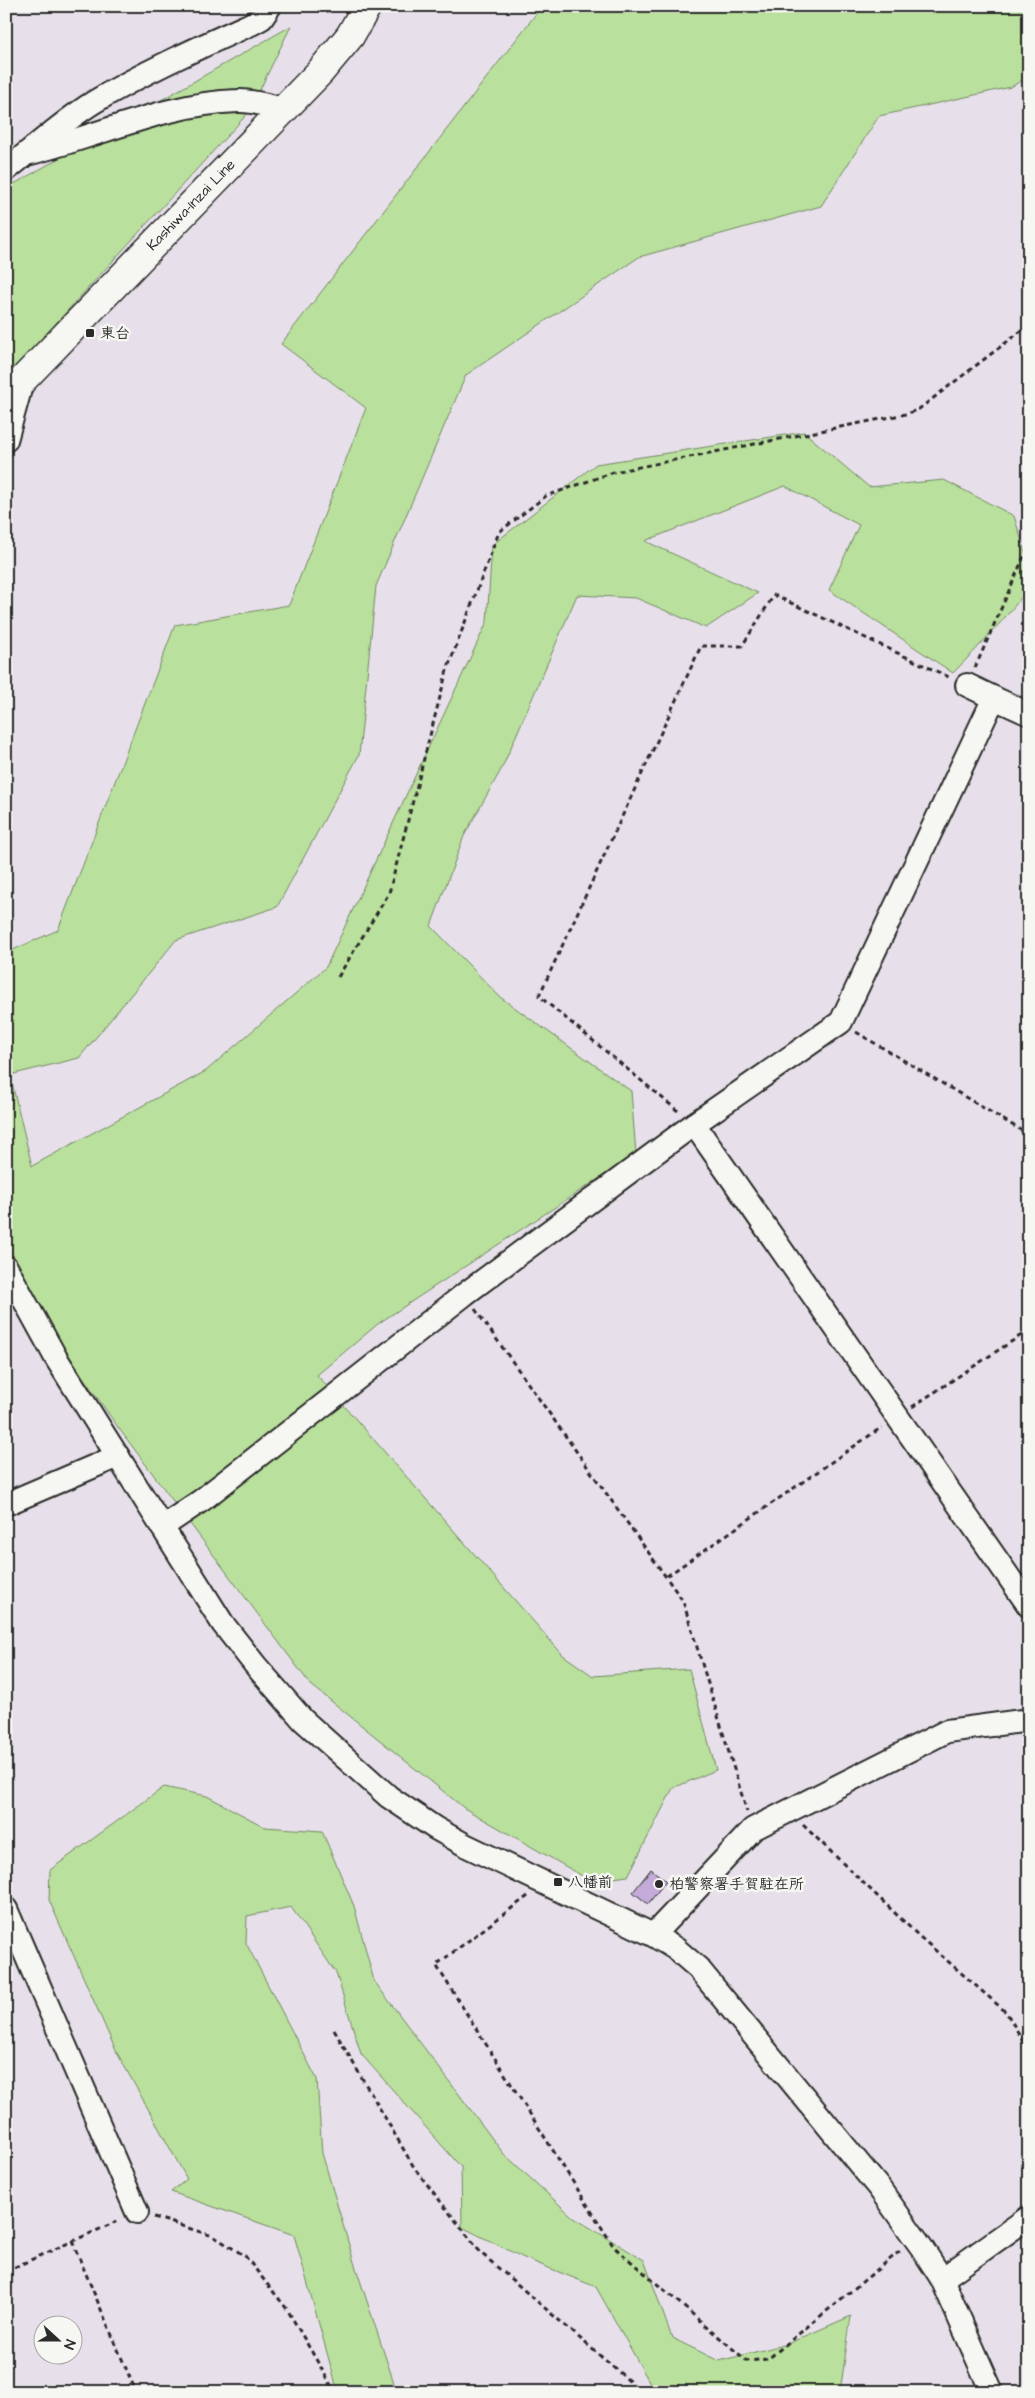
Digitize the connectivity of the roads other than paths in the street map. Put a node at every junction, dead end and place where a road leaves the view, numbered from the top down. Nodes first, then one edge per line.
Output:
1 (270, 6) edge
2 (367, 6) edge
3 (283, 109) junction
4 (28, 153) junction
5 (6, 170) edge
6 (14, 390) edge
7 (6, 440) edge
8 (967, 685) road end
9 (994, 698) junction
10 (1029, 714) edge
11 (694, 1124) junction
12 (6, 1267) edge
13 (118, 1456) junction
14 (6, 1504) edge
15 (162, 1528) junction
16 (1029, 1606) edge
17 (1029, 1720) edge
18 (6, 1909) edge
19 (654, 1935) junction
20 (137, 2212) road end
21 (1029, 2217) edge
22 (942, 2279) junction
23 (992, 2392) edge

1 - 4 street
2 - 3 main road, Kashiwa-Inzai Line
3 - 4 street
3 - 6 main road, Kashiwa-Inzai Line
4 - 5 street
6 - 7 street
8 - 9 street
9 - 10 street
9 - 11 street
11 - 15 street
11 - 16 street
12 - 13 street
13 - 14 street
13 - 15 street
15 - 19 street
17 - 19 street
18 - 20 street
19 - 22 street
21 - 22 street
22 - 23 street

